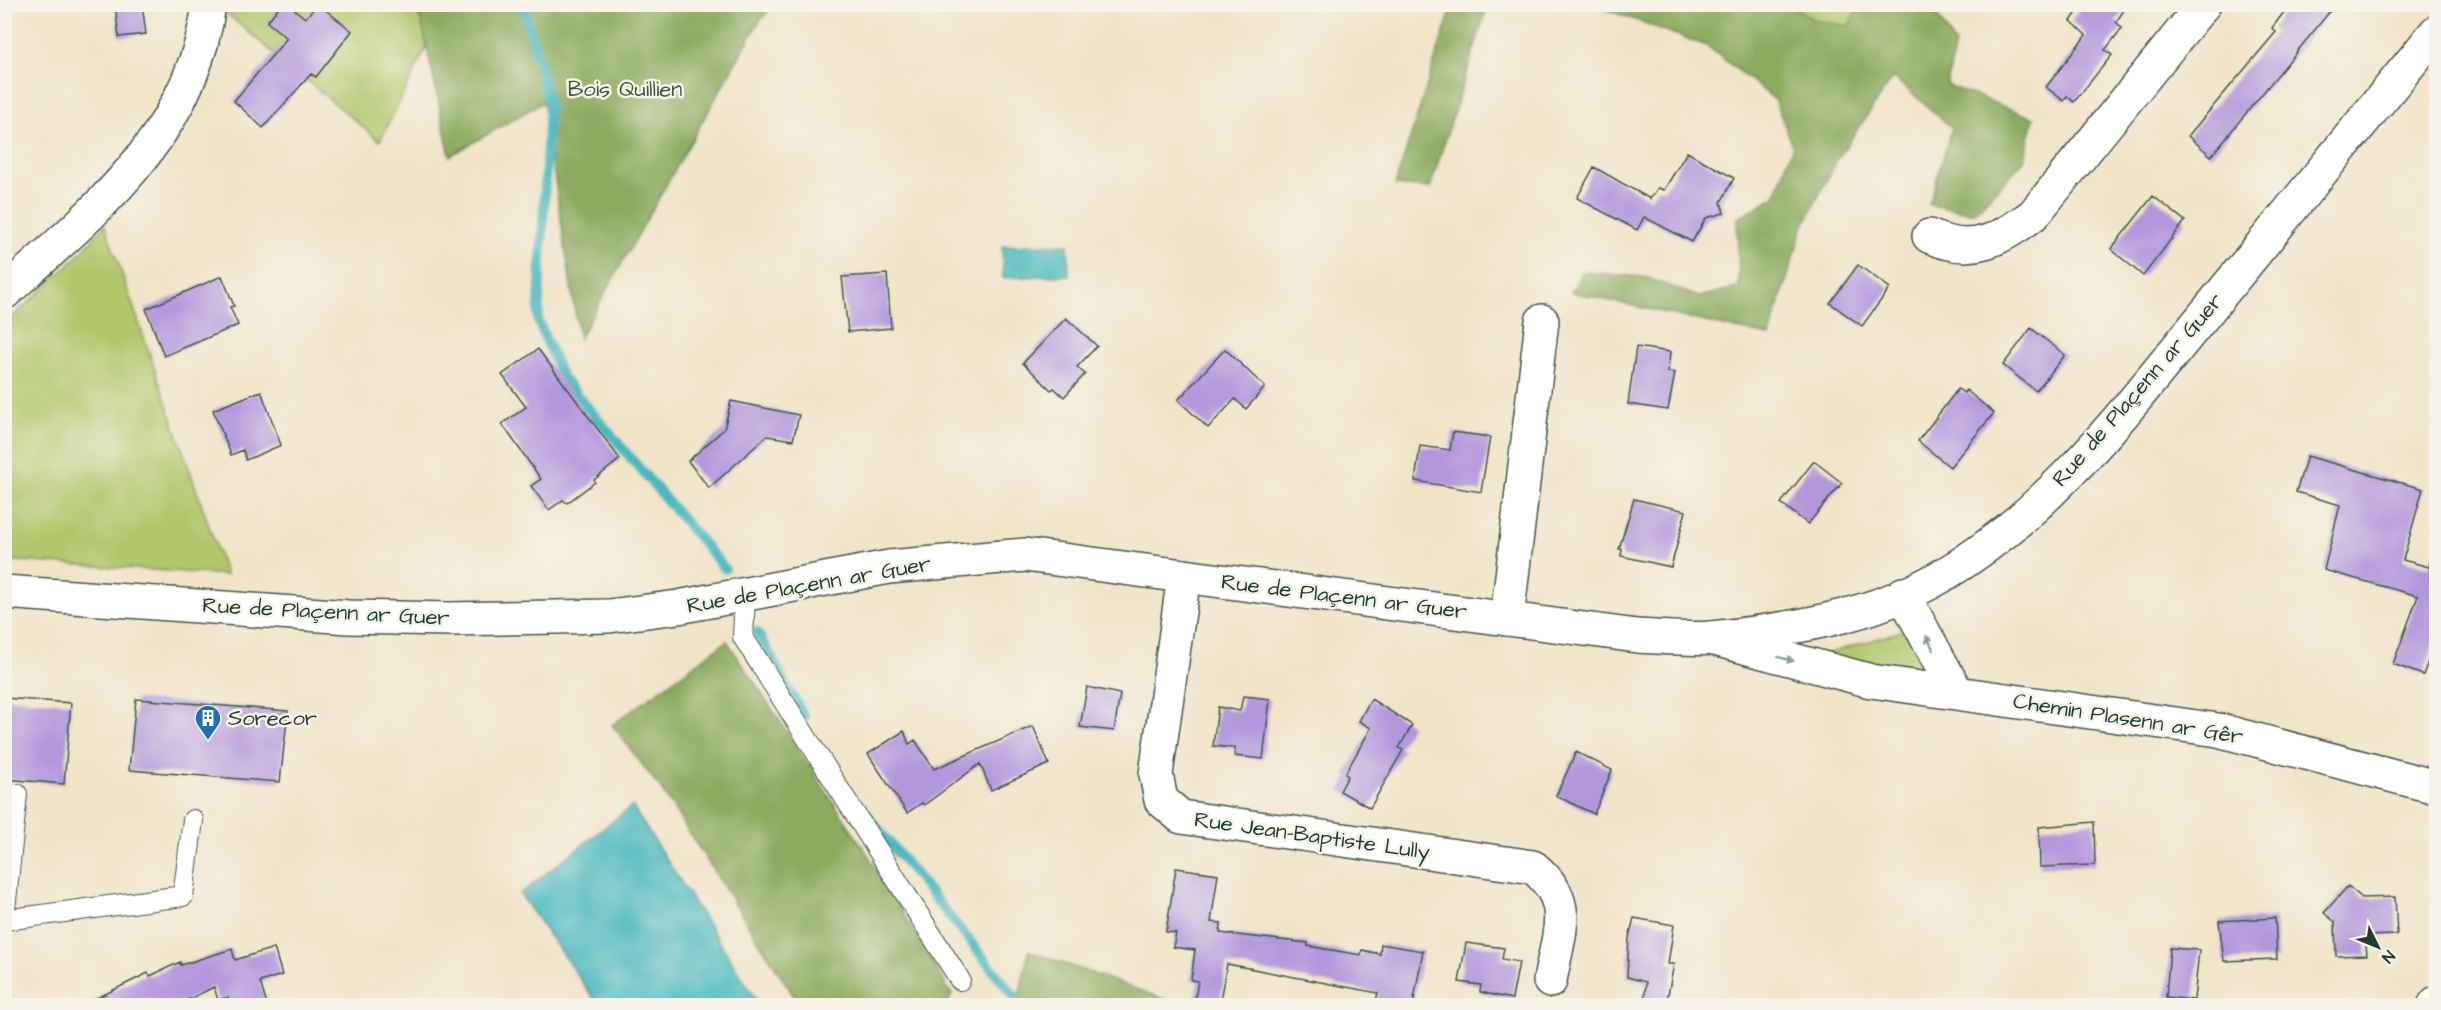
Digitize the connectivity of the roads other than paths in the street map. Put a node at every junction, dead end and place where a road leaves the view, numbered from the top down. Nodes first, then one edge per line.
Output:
1 (209, 4) edge
2 (2204, 4) edge
3 (2436, 32) edge
4 (1929, 236) dead end
5 (4, 293) edge
6 (1542, 321) dead end
7 (1184, 576) junction
8 (4, 592) edge
9 (745, 594) junction
10 (1903, 594) junction
11 (1507, 619) junction
12 (1709, 638) junction
13 (1957, 693) junction
14 (2436, 787) edge
15 (17, 794) dead end
16 (193, 820) dead end
17 (5, 920) edge
18 (960, 980) dead end
19 (1550, 981) dead end

1 - 5 main road
2 - 4 main road
3 - 10 main road, Rue de Plaçenn ar Guer
6 - 11 main road
7 - 9 main road, Rue de Plaçenn ar Guer
7 - 11 main road, Rue de Plaçenn ar Guer
7 - 19 main road, Rue Jean-Baptiste Lully
8 - 9 main road, Rue de Plaçenn ar Guer
9 - 18 lane
10 - 12 main road, Rue de Plaçenn ar Guer
13 -> 10 main road
11 - 12 main road, Rue de Plaçenn ar Guer
12 -> 13 main road, Chemin Plasenn ar Gêr
13 - 14 main road, Chemin Plasenn ar Gêr
15 - 17 lane
16 - 17 lane

